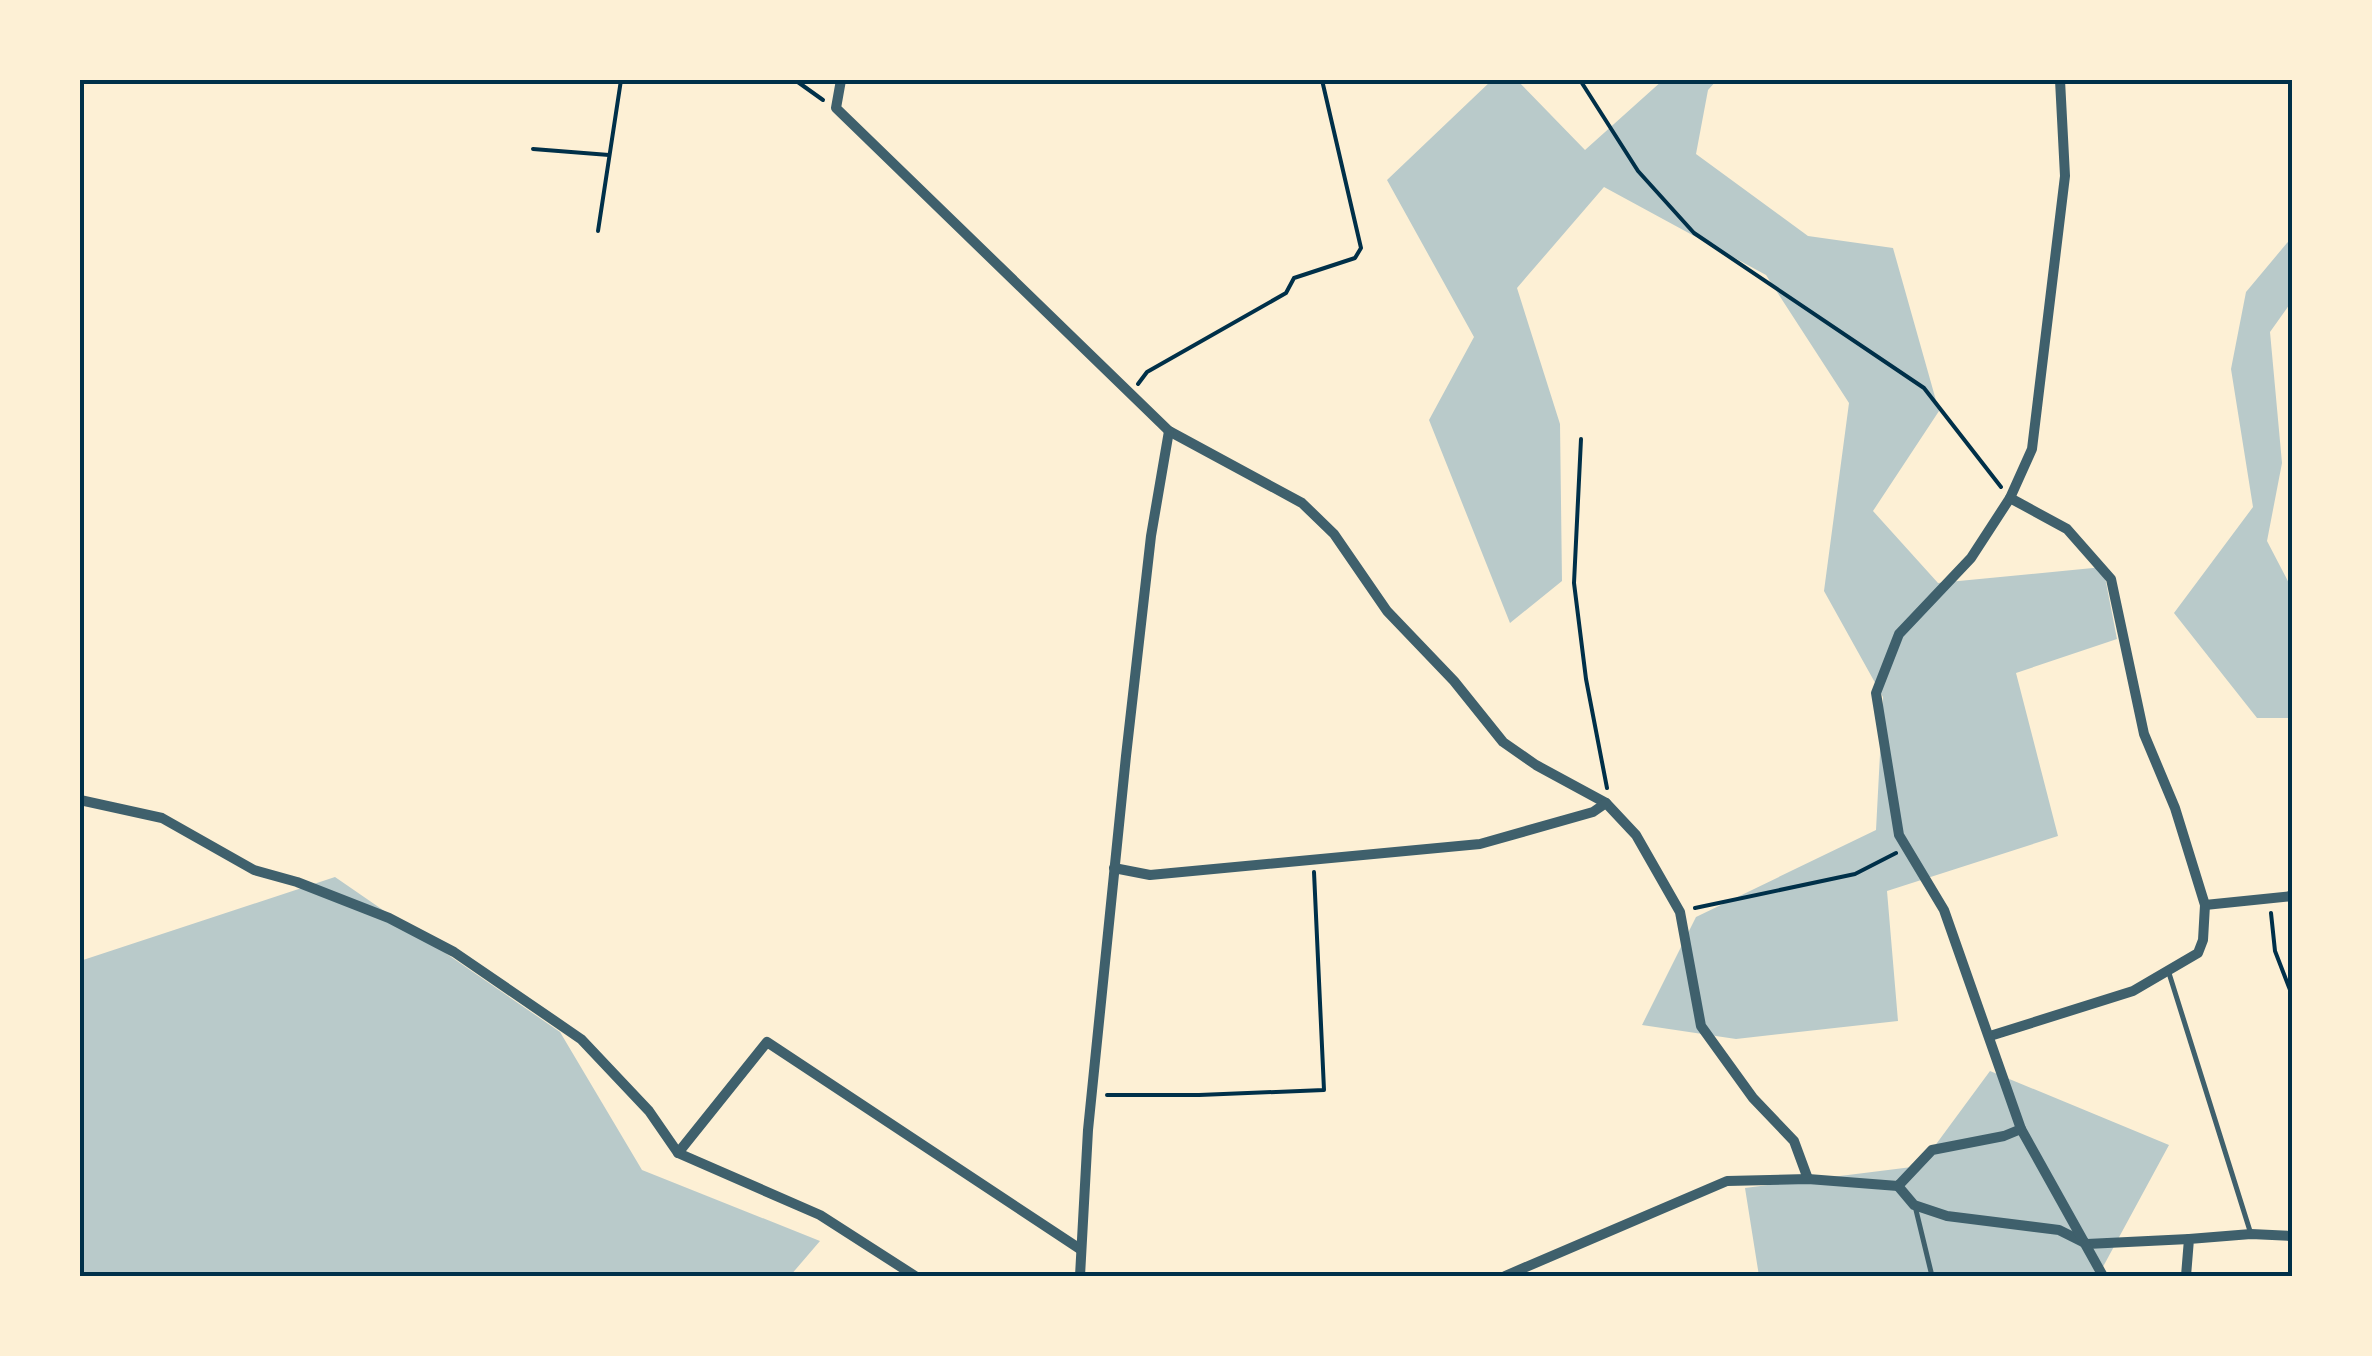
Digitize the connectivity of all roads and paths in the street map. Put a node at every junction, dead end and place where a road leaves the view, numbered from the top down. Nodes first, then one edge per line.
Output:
1 (620, 80) edge
2 (795, 80) edge
3 (841, 80) edge
4 (1322, 80) edge
5 (1580, 80) edge
6 (2060, 80) edge
7 (836, 108) junction
8 (533, 150) dead end
9 (610, 155) junction
10 (598, 232) dead end
11 (1132, 391) junction
12 (1169, 431) junction
13 (1581, 439) dead end
14 (2010, 498) junction
15 (80, 800) edge
16 (1606, 803) junction
17 (1906, 845) junction
18 (1313, 860) junction
19 (1114, 868) junction
20 (2292, 896) edge
21 (2269, 900) junction
22 (2205, 905) junction
23 (1680, 912) junction
24 (2168, 970) junction
25 (2292, 995) edge
26 (1990, 1036) junction
27 (1092, 1094) junction
28 (2020, 1129) junction
29 (678, 1152) junction
30 (1808, 1179) junction
31 (1898, 1186) junction
32 (1914, 1205) junction
33 (2251, 1234) junction
34 (2292, 1236) edge
35 (2189, 1238) junction
36 (2086, 1244) junction
37 (1080, 1249) junction
38 (914, 1276) edge
39 (1080, 1276) edge
40 (1505, 1276) edge
41 (1932, 1276) edge
42 (2103, 1276) edge
43 (2186, 1276) edge

1 - 9 path
2 - 7 path
3 - 7 street
4 - 11 path
5 - 14 path
6 - 14 street
7 - 11 street
8 - 9 path
9 - 10 path
11 - 12 street
12 - 16 street
12 - 19 street
13 - 16 path
14 - 17 street
14 - 22 street
15 - 29 street
16 - 18 street
16 - 23 street
17 - 23 path
17 - 26 street
18 - 19 street
18 - 27 path
19 - 27 street
20 - 21 street
21 - 22 street
21 - 25 path
22 - 24 street
23 - 30 street
24 - 26 street
24 - 33 lane
26 - 28 street
27 - 37 street
28 - 31 street
28 - 36 street
29 - 37 street
29 - 38 street
30 - 31 street
30 - 40 street
31 - 32 street
32 - 36 street
32 - 41 lane
33 - 34 street
33 - 35 street
35 - 36 street
35 - 43 street
36 - 42 street
37 - 39 street

